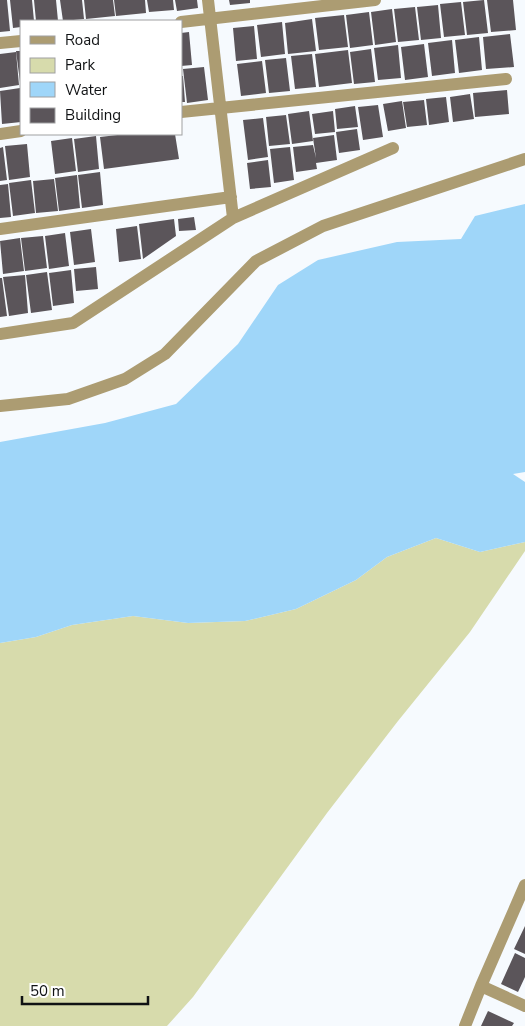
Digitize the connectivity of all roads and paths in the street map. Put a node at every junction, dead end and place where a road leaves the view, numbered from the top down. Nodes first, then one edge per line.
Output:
1 (208, 0) edge
2 (375, 0) edge
3 (210, 19) junction
4 (182, 22) edge
5 (20, 41) edge
6 (0, 43) edge
7 (506, 79) dead end
8 (220, 107) junction
9 (182, 112) edge
10 (20, 131) edge
11 (0, 134) edge
12 (393, 148) dead end
13 (525, 159) edge
14 (231, 197) junction
15 (233, 218) junction
16 (0, 229) edge
17 (0, 334) edge
18 (0, 406) edge
19 (524, 892) edge
20 (481, 986) junction
21 (525, 1006) edge
22 (465, 1026) edge

1 - 3 street
2 - 3 street
3 - 4 street
3 - 8 street
5 - 6 street
7 - 8 street
8 - 9 street
8 - 14 street
10 - 11 street
12 - 15 street
13 - 18 street
14 - 15 street
14 - 16 street
15 - 17 street
19 - 20 street
20 - 21 street
20 - 22 street

